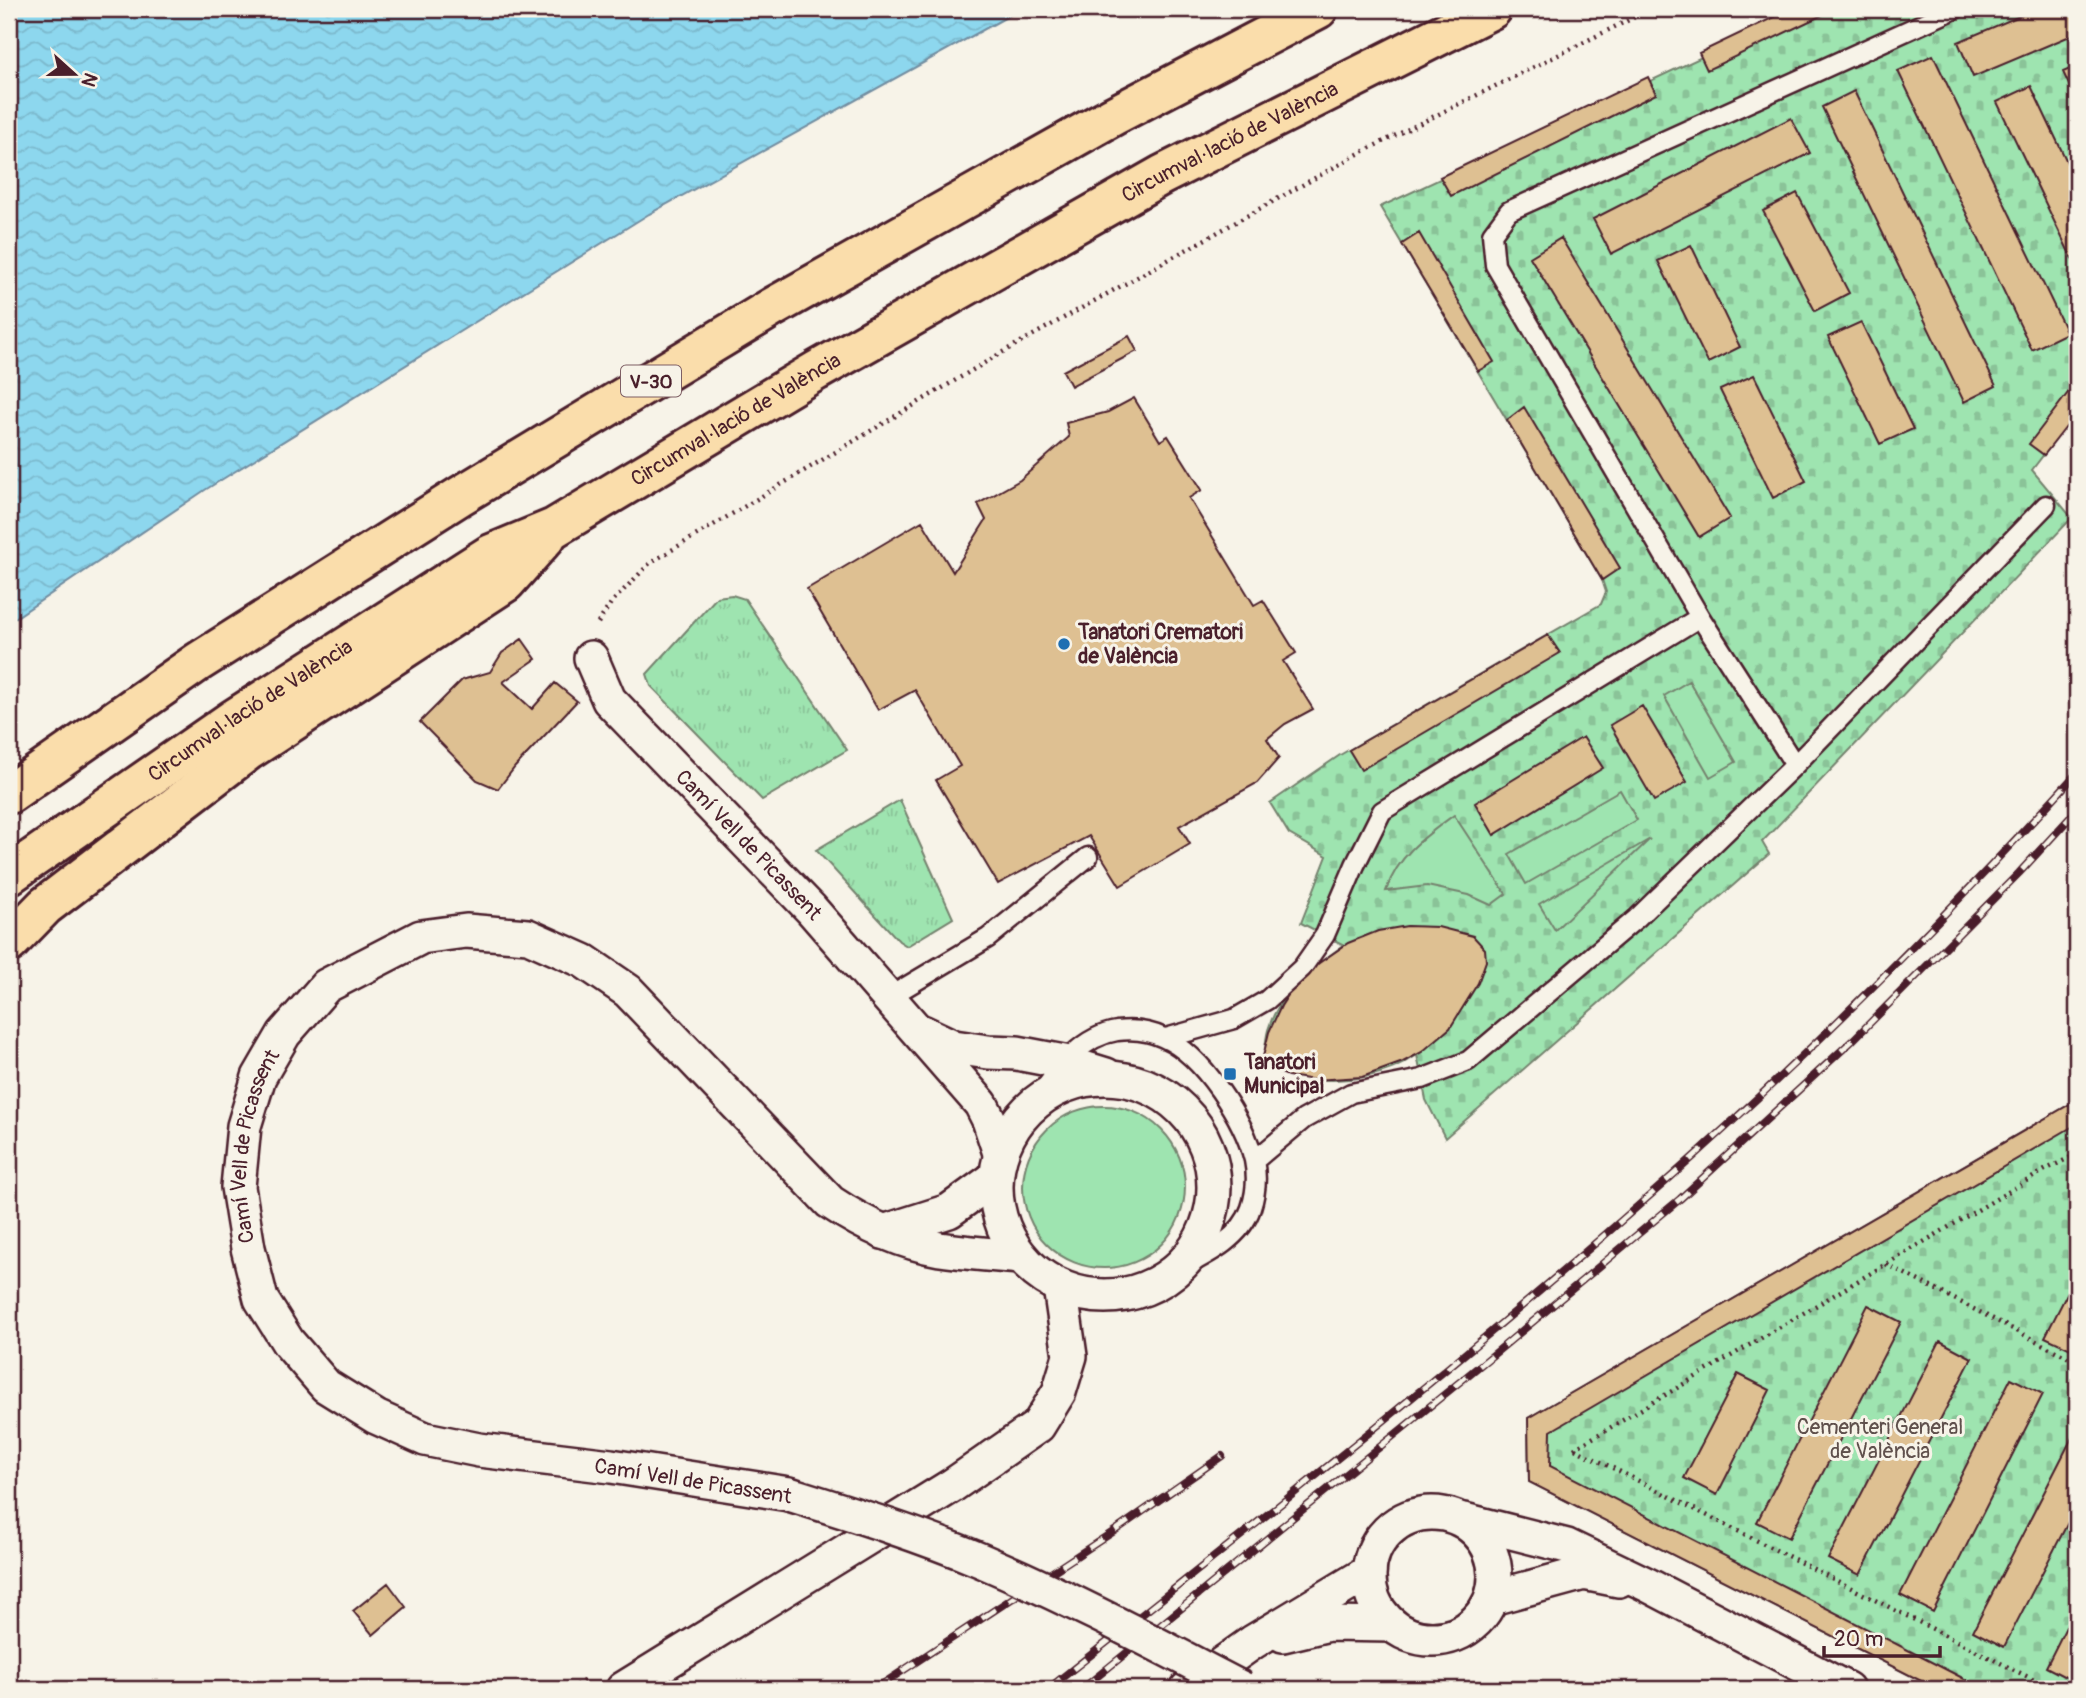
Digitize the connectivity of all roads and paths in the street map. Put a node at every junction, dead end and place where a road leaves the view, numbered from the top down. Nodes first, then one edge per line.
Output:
1 (1318, 9) edge
2 (1492, 9) edge
3 (1651, 9) edge
4 (1955, 9) edge
5 (2046, 505) dead end
6 (554, 528) junction
7 (1699, 617) junction
8 (591, 658) joint
9 (1795, 765) junction
10 (9, 794) edge
11 (1088, 857) dead end
12 (9, 875) edge
13 (9, 943) edge
14 (889, 997) junction
15 (913, 1028) junction
16 (1166, 1038) junction
17 (1064, 1062) junction
18 (1115, 1077) junction
19 (1035, 1102) junction
20 (2077, 1154) edge
21 (1254, 1161) junction
22 (998, 1165) junction
23 (883, 1232) junction
24 (1021, 1257) junction
25 (1886, 1264) junction
26 (1170, 1274) junction
27 (1060, 1287) junction
28 (2077, 1362) edge
29 (1464, 1520) junction
30 (1369, 1572) junction
31 (1648, 1585) junction
32 (1492, 1598) junction
33 (1391, 1625) junction
34 (1253, 1642) junction
35 (623, 1689) edge
36 (1187, 1689) edge
37 (1243, 1689) edge
38 (1847, 1689) edge
39 (2052, 1689) edge

1 - 10 highway, V-30
2 - 6 highway, Circumval·lació de València
3 - 8 path
4 - 7 lane
5 - 9 lane
6 - 12 highway, Circumval·lació de València
6 - 13 highway
7 - 9 lane
7 - 16 lane
8 - 14 street, Camí Vell de Picassent
9 - 21 lane
11 - 14 lane
14 - 15 street, Camí Vell de Picassent
15 - 17 street, Camí Vell de Picassent
15 - 22 street, Camí Vell de Picassent
16 - 17 lane
16 - 21 lane
17 - 18 street, Camí Vell de Picassent
17 - 19 lane
18 - 19 street
18 - 26 street
19 - 22 street
20 - 25 path
21 - 26 lane
22 - 23 street
22 - 24 street
23 - 24 street, Camí Vell de Picassent
23 - 37 street, Camí Vell de Picassent, bridge
24 - 27 street
25 - 28 path
25 - 39 path
26 - 27 street
27 - 35 street
29 - 30 street
29 - 31 street
29 - 32 street
30 - 33 street
30 - 34 street
31 - 32 street
31 - 38 street
32 - 33 street
33 - 34 street
34 - 36 street

